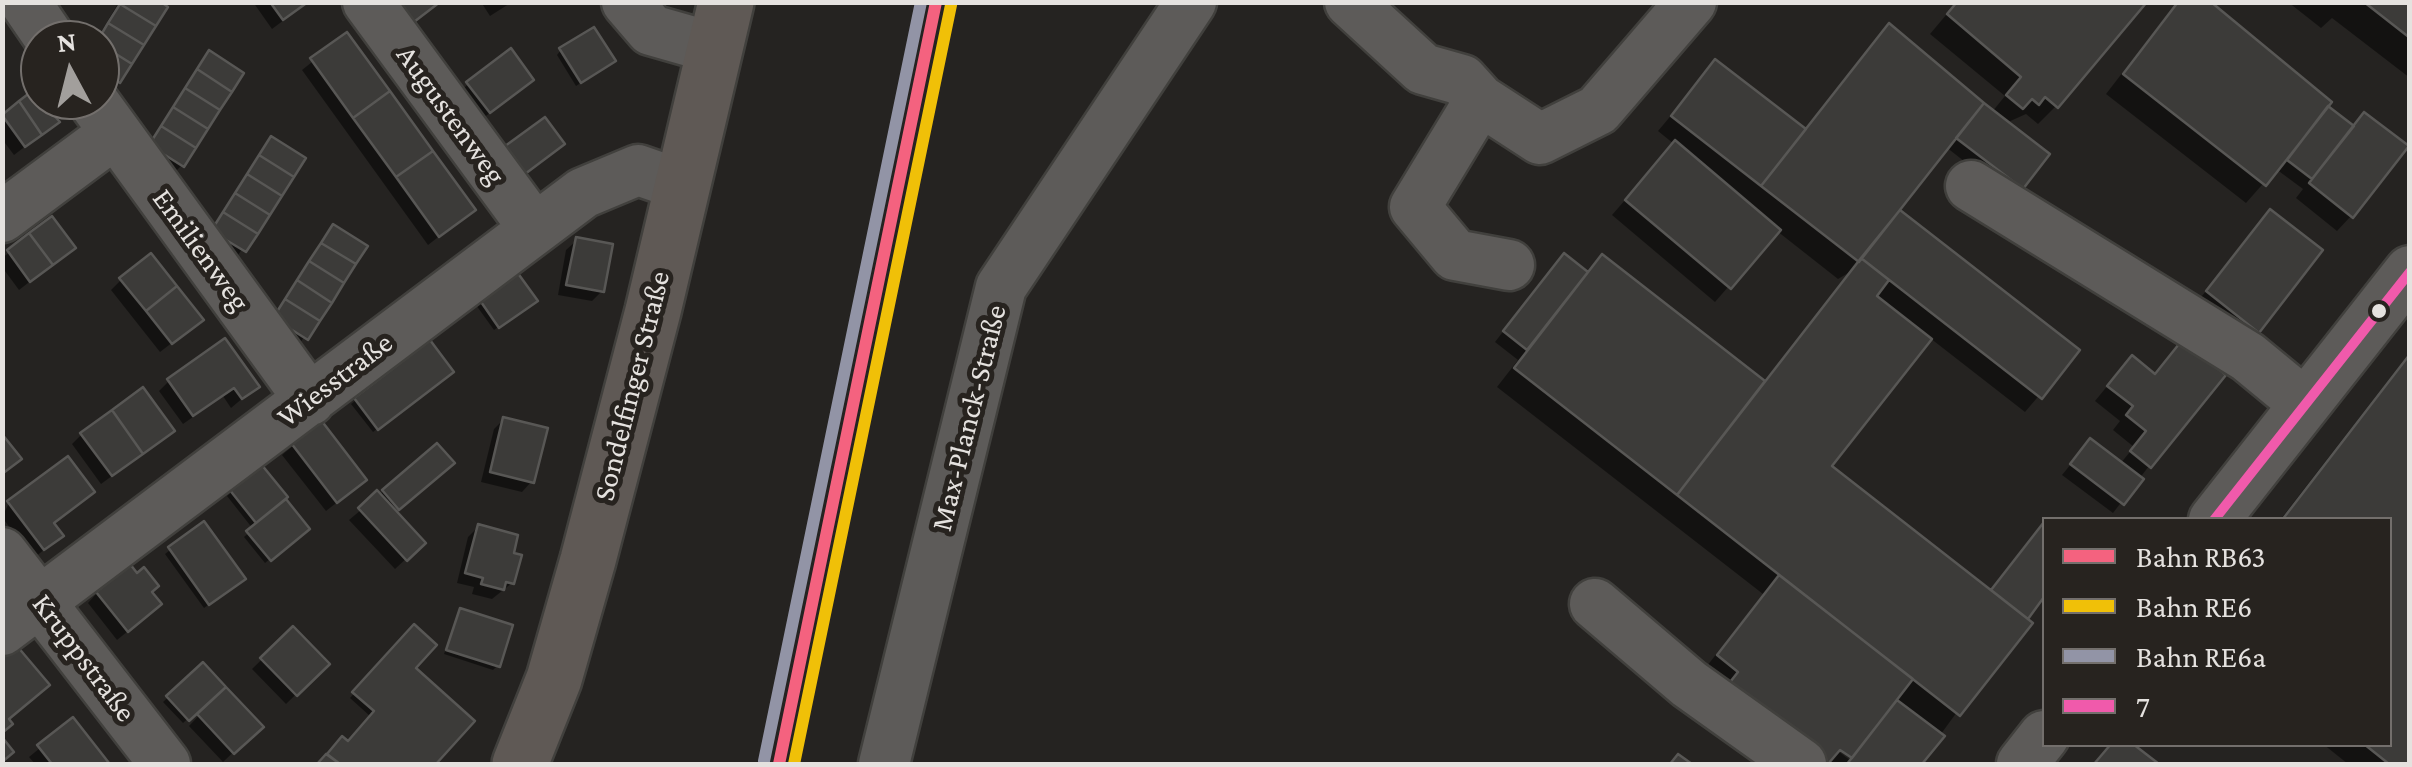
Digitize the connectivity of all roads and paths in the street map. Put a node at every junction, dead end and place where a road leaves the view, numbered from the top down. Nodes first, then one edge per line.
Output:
1 (368, 2) edge
2 (627, 2) edge
3 (1191, 2) edge
4 (1350, 2) edge
5 (1690, 2) edge
6 (720, 25) edge
7 (1480, 100) junction
8 (100, 120) edge
9 (107, 120) edge
10 (681, 184) junction
11 (1971, 186) dead end
12 (2, 217) edge
13 (534, 228) junction
14 (1509, 265) dead end
15 (2410, 271) edge
16 (310, 400) junction
17 (2305, 404) junction
18 (2216, 517) edge
19 (2, 553) edge
20 (1594, 604) dead end
21 (21, 616) edge
22 (2042, 739) edge
23 (165, 764) edge
24 (520, 764) edge
25 (884, 764) edge
26 (1800, 764) edge
27 (2022, 764) edge

1 - 13 street, Augustenweg
2 - 6 street
3 - 25 street, Max-Planck-Straße
4 - 7 street
5 - 7 street
6 - 10 main road, Sondelfinger Straße
7 - 14 street
8 - 12 street
9 - 16 street, Emilienweg
10 - 13 street, Wiesstraße
10 - 24 main road, Sondelfinger Straße
11 - 17 street
13 - 16 street, Wiesstraße
15 - 17 street
16 - 21 street, Wiesstraße
17 - 18 street
19 - 21 street, Kruppstraße
20 - 26 street
21 - 23 street, Kruppstraße
22 - 27 street

